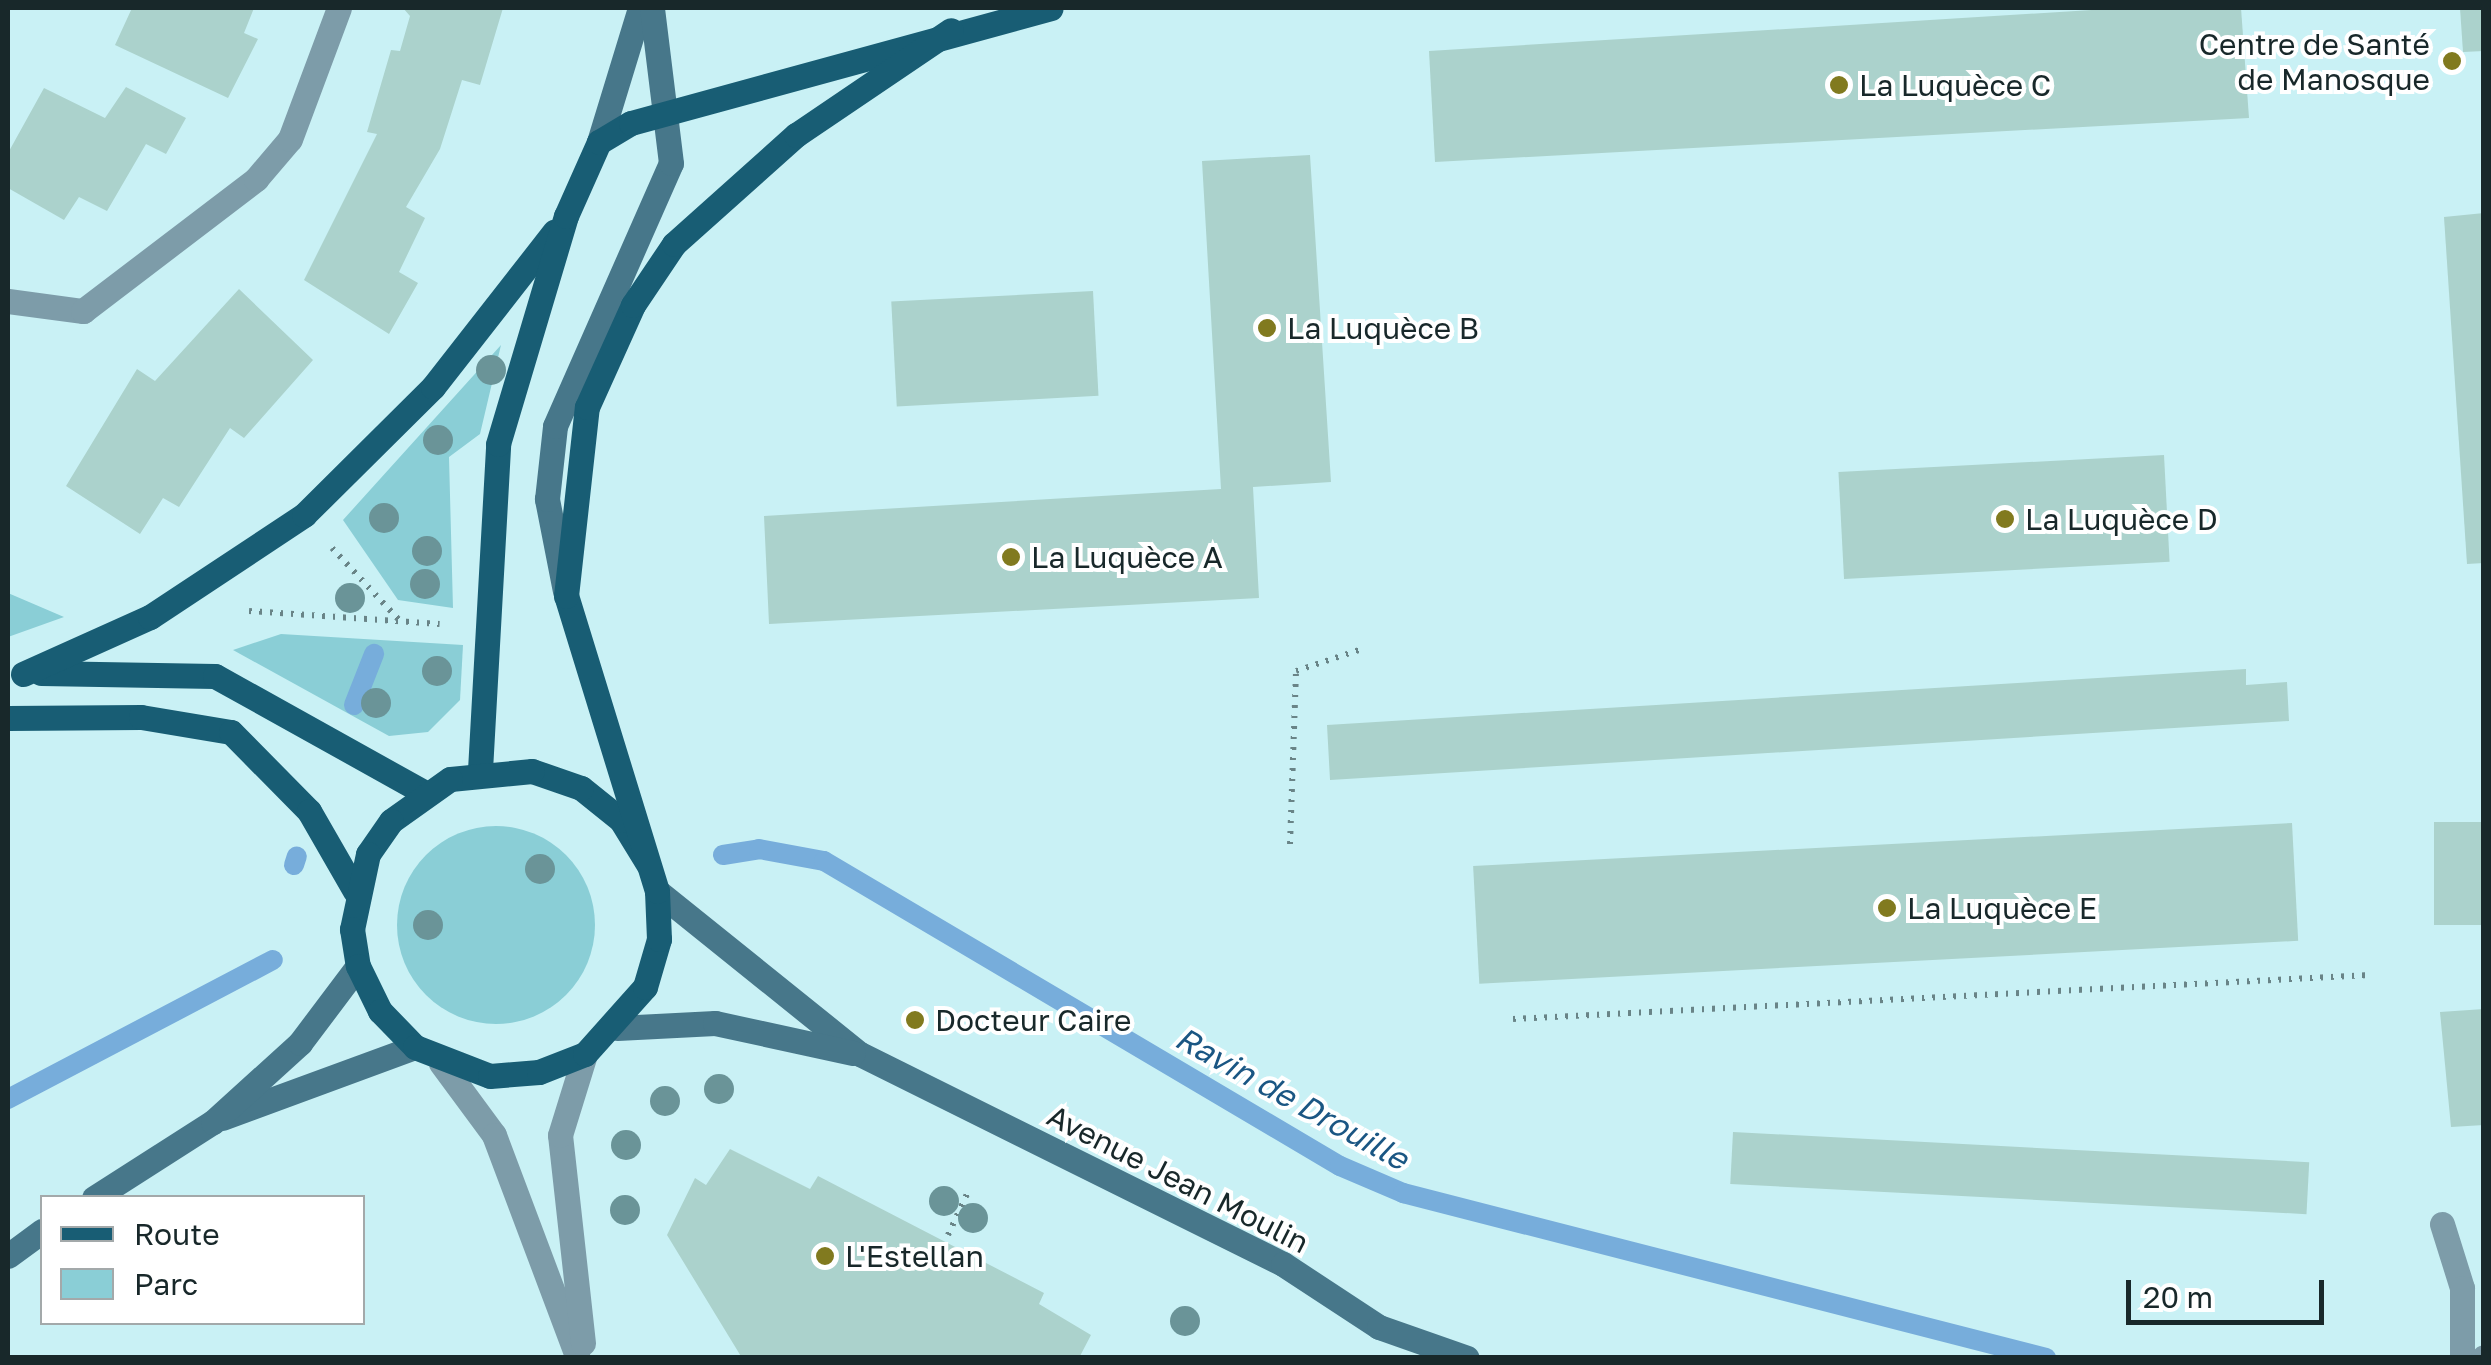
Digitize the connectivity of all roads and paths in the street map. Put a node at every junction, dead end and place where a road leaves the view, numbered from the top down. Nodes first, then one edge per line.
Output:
1 (339, 8) edge
2 (640, 8) edge
3 (652, 8) edge
4 (1051, 8) edge
5 (951, 30) junction
6 (670, 112) junction
7 (599, 142) junction
8 (566, 216) junction
9 (8, 301) edge
10 (327, 542) dead end
11 (566, 596) junction
12 (238, 614) dead end
13 (401, 622) junction
14 (456, 625) dead end
15 (1362, 649) dead end
16 (15, 677) edge
17 (8, 718) edge
18 (480, 770) junction
19 (424, 793) junction
20 (1290, 844) dead end
21 (648, 864) junction
22 (355, 891) junction
23 (657, 891) junction
24 (358, 966) junction
25 (2370, 975) dead end
26 (1513, 1019) dead end
27 (617, 1028) junction
28 (415, 1048) junction
29 (585, 1054) junction
30 (860, 1054) junction
31 (441, 1062) junction
32 (213, 1122) junction
33 (968, 1192) dead end
34 (99, 1195) edge
35 (2442, 1224) dead end
36 (40, 1232) edge
37 (948, 1235) dead end
38 (8, 1256) edge
39 (581, 1358) edge
40 (1467, 1358) edge
41 (2462, 1358) edge

1 - 9 street
2 - 7 street
3 - 6 street
4 - 5 main road
5 - 6 main road
5 - 11 main road
6 - 7 main road
6 - 11 street
7 - 8 main road
8 - 16 main road
8 - 18 main road
10 - 13 path
11 - 21 main road
12 - 13 path
13 - 14 path
15 - 20 path
16 - 19 main road
17 - 22 main road
18 - 19 main road
18 - 21 main road
19 - 22 main road
21 - 23 main road
22 - 24 main road
23 - 27 main road
23 - 30 street, Avenue Jean Moulin
24 - 28 main road
24 - 32 street
25 - 26 path
27 - 29 main road
27 - 30 street, Avenue Jean Moulin
28 - 31 main road
28 - 32 street
29 - 31 main road
29 - 39 street
30 - 40 street, Avenue Jean Moulin
31 - 39 street
32 - 34 street
33 - 37 path
35 - 41 street
36 - 38 street

